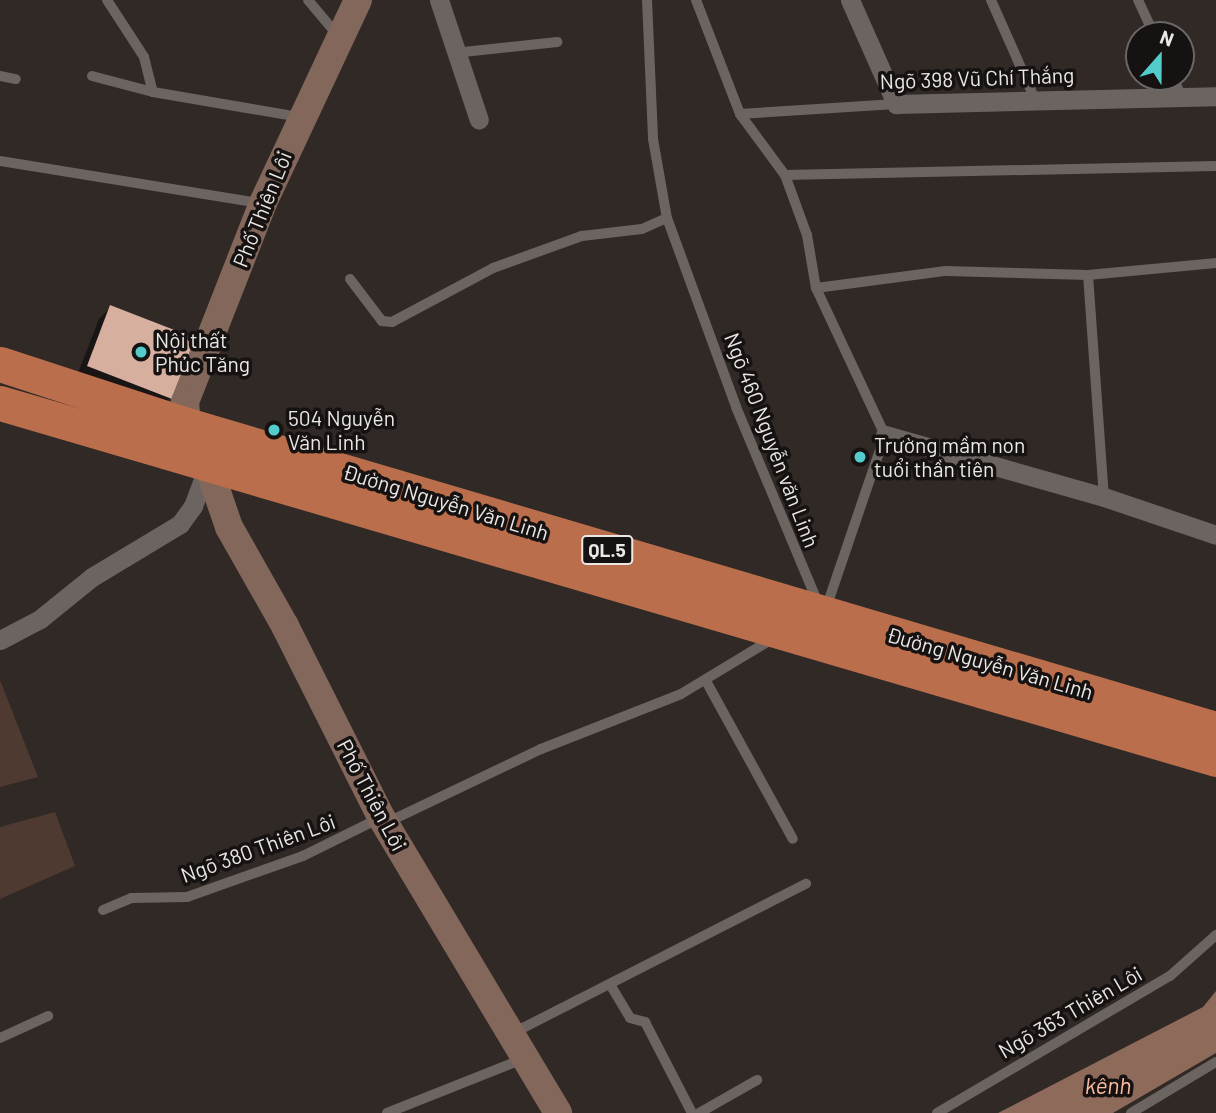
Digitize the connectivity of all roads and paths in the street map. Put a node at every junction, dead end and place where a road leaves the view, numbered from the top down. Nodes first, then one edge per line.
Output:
1 (107, 0) edge
2 (308, 0) edge
3 (358, 0) edge
4 (439, 0) edge
5 (648, 0) edge
6 (696, 0) edge
7 (850, 0) edge
8 (991, 0) edge
9 (1138, 0) edge
10 (1148, 21) edge
11 (341, 40) junction
12 (557, 42) dead end
13 (453, 53) junction
14 (0, 76) edge
15 (92, 76) dead end
16 (16, 79) dead end
17 (1179, 91) edge
18 (153, 92) junction
19 (1181, 96) junction
20 (1216, 96) edge
21 (1034, 97) junction
22 (896, 104) junction
23 (740, 114) junction
24 (300, 117) junction
25 (479, 120) dead end
26 (0, 161) edge
27 (1216, 166) edge
28 (785, 175) junction
29 (263, 204) junction
30 (667, 218) junction
31 (1216, 263) edge
32 (1088, 275) junction
33 (350, 279) dead end
34 (816, 288) junction
35 (0, 365) edge
36 (0, 403) edge
37 (187, 425) junction
38 (885, 435) junction
39 (208, 467) junction
40 (1104, 497) junction
41 (1216, 534) edge
42 (824, 614) junction
43 (781, 634) junction
44 (0, 640) edge
45 (706, 681) junction
46 (1216, 729) edge
47 (1216, 759) edge
48 (383, 820) junction
49 (793, 839) dead end
50 (806, 884) dead end
51 (103, 910) dead end
52 (1216, 935) edge
53 (611, 986) junction
54 (48, 1016) dead end
55 (512, 1033) junction
56 (0, 1038) edge
57 (527, 1058) junction
58 (1216, 1062) edge
59 (757, 1080) dead end
60 (387, 1113) edge
61 (558, 1113) edge
62 (692, 1113) edge
63 (699, 1113) edge
64 (937, 1113) edge
65 (1131, 1113) edge

1 - 18 lane
2 - 11 lane
3 - 11 main road, Phố Thiên Lôi
4 - 13 street
5 - 30 lane, Ngõ 460 Nguyễn văn Linh
6 - 23 lane
7 - 22 street
8 - 21 lane
9 - 10 lane
11 - 24 main road, Phố Thiên Lôi
12 - 13 lane
13 - 25 street
14 - 16 lane
15 - 18 lane
17 - 19 lane
18 - 24 lane
19 - 20 street, Ngõ 398 Vũ Chí Thắng
19 - 21 street, Ngõ 398 Vũ Chí Thắng
21 - 22 street, Ngõ 398 Vũ Chí Thắng
22 - 23 lane, Ngõ 398 Vũ Chí Thắng
23 - 28 lane
24 - 29 main road, Phố Thiên Lôi
26 - 29 lane
27 - 28 lane
28 - 34 lane
29 - 37 main road, Phố Thiên Lôi
30 - 33 lane
30 - 42 lane, Ngõ 460 Nguyễn văn Linh
31 - 32 lane
32 - 34 lane
32 - 40 lane
34 - 38 lane
35 - 37 highway, Đường Nguyễn Văn Linh / QL.5
36 - 39 highway, Đường Nguyễn Văn Linh / QL.5
37 - 39 main road, Phố Thiên Lôi
37 - 42 highway, Đường Nguyễn Văn Linh / QL.5
38 - 40 street
38 - 42 lane
39 - 43 highway, Đường Nguyễn Văn Linh / QL.5
39 - 44 street
39 - 48 main road, Phố Thiên Lôi
40 - 41 street
42 - 46 highway, Đường Nguyễn Văn Linh / QL.5
43 - 45 lane, Ngõ 380 Thiên Lôi
43 - 47 highway, Đường Nguyễn Văn Linh / QL.5
45 - 48 lane, Ngõ 380 Thiên Lôi
45 - 49 lane
48 - 51 lane, Ngõ 380 Thiên Lôi
48 - 55 main road, Phố Thiên Lôi
50 - 53 lane
52 - 64 lane, Ngõ 363 Thiên Lôi
53 - 55 lane
53 - 62 lane
54 - 56 lane
55 - 57 main road, Phố Thiên Lôi
57 - 60 lane
57 - 61 main road, Phố Thiên Lôi
58 - 65 lane
59 - 63 lane

